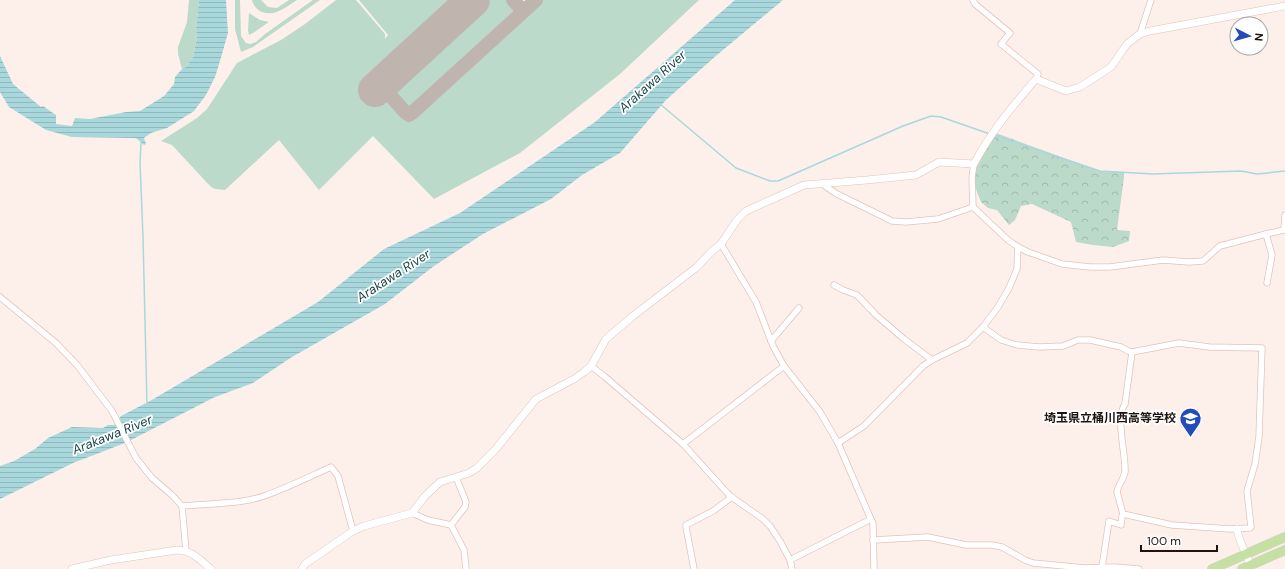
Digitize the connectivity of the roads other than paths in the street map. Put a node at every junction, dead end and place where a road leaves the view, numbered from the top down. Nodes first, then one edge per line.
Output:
1 (973, 0) edge
2 (1151, 0) edge
3 (1285, 6) edge
4 (1140, 34) junction
5 (1036, 79) junction
6 (974, 164) junction
7 (822, 184) junction
8 (973, 207) junction
9 (1285, 215) edge
10 (1285, 230) edge
11 (1266, 234) junction
12 (721, 244) junction
13 (1018, 247) junction
14 (1267, 283) dead end
15 (834, 285) dead end
16 (0, 297) edge
17 (799, 308) dead end
18 (982, 327) junction
19 (772, 341) junction
20 (1132, 352) junction
21 (932, 360) junction
22 (590, 366) junction
23 (784, 366) junction
24 (838, 443) junction
25 (683, 444) junction
26 (456, 477) junction
27 (732, 497) junction
28 (182, 506) junction
29 (412, 513) junction
30 (1123, 514) junction
31 (871, 519) junction
32 (451, 525) junction
33 (1237, 529) junction
34 (353, 531) junction
35 (1285, 537) edge
36 (873, 540) junction
37 (1285, 550) edge
38 (186, 551) junction
39 (1247, 554) junction
40 (790, 560) junction
41 (1102, 567) junction
42 (1251, 567) edge
43 (72, 569) edge
44 (211, 569) edge
45 (302, 569) edge
46 (466, 569) edge
47 (694, 569) edge
48 (792, 569) edge
49 (874, 569) edge
50 (1139, 569) edge
51 (1212, 569) edge
52 (1242, 569) edge

1 - 5 street
2 - 4 street
3 - 4 street
4 - 5 street
5 - 6 street
6 - 7 street
6 - 8 street
7 - 8 street
7 - 12 street
8 - 13 street
9 - 10 street
10 - 11 street
11 - 13 street
11 - 14 street
12 - 19 street
12 - 22 street
13 - 18 street
15 - 21 street
16 - 28 street
17 - 19 street
18 - 20 street
18 - 21 street
19 - 23 street
20 - 30 street
20 - 33 street
21 - 24 street
22 - 25 street
22 - 26 street
23 - 24 street
23 - 25 street
24 - 31 street
25 - 27 street
26 - 29 street
26 - 32 street
27 - 40 street
27 - 47 street
28 - 34 street
28 - 38 street
29 - 32 street
29 - 34 street
30 - 33 street
30 - 41 street
31 - 36 street
31 - 40 street
32 - 46 street
33 - 39 street
34 - 45 street
35 - 39 highway
36 - 41 street
36 - 49 street
37 - 42 highway
38 - 43 street
38 - 44 street
39 - 42 street
39 - 51 highway
40 - 48 street
41 - 50 street
42 - 52 highway

